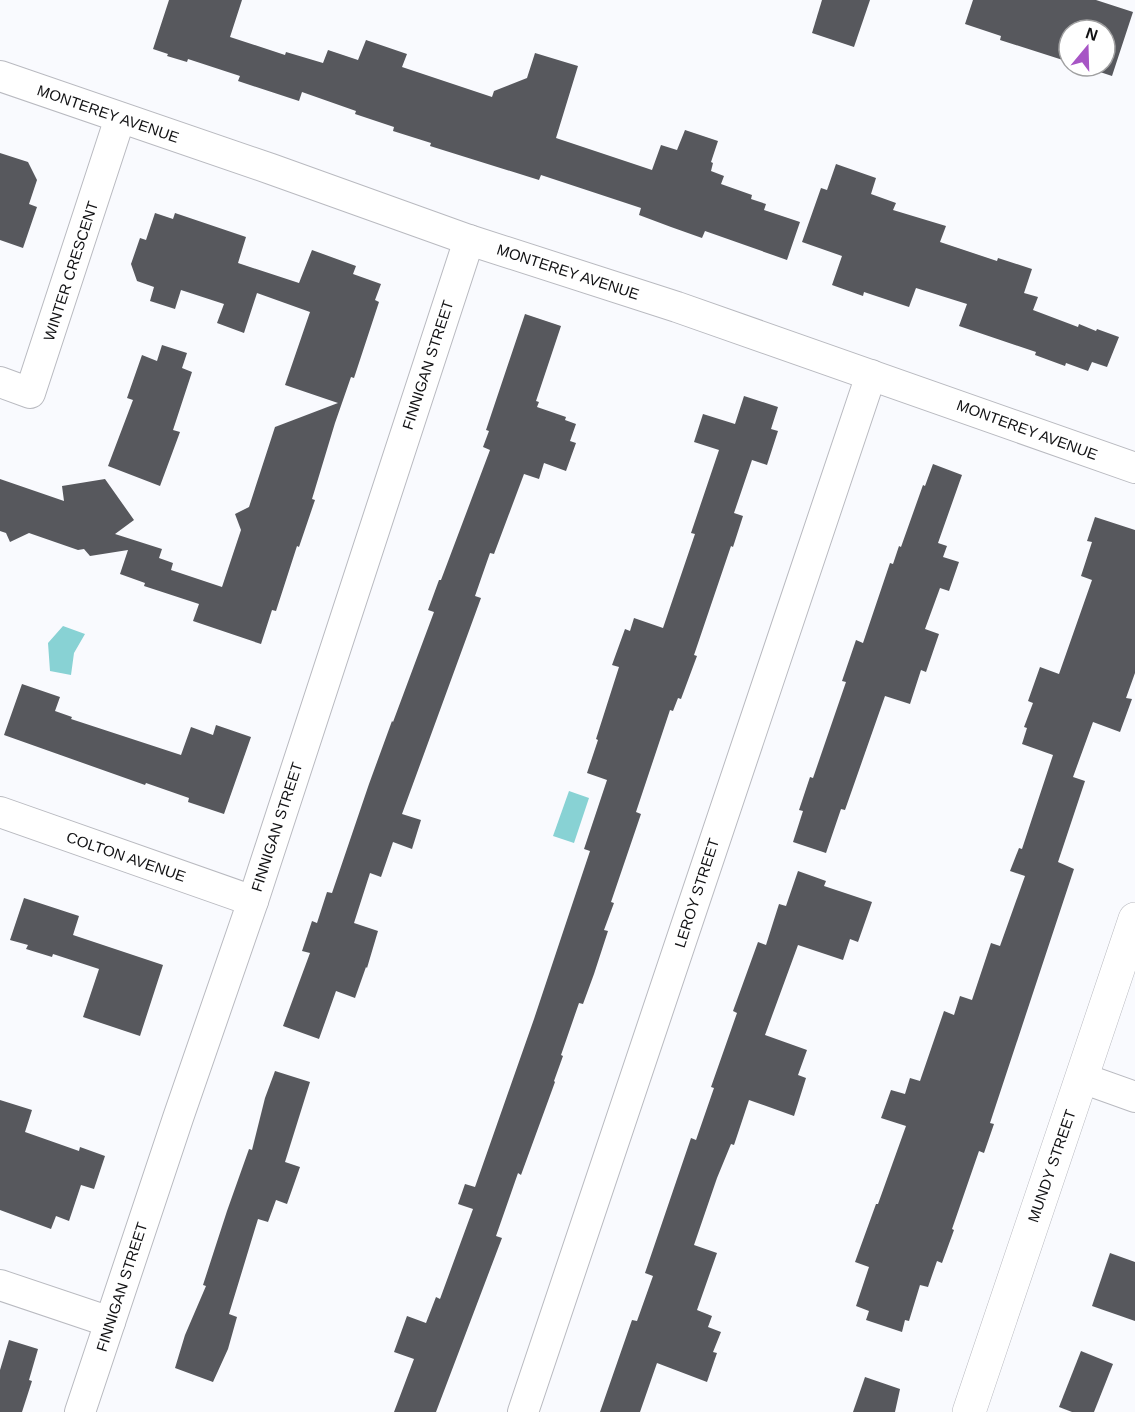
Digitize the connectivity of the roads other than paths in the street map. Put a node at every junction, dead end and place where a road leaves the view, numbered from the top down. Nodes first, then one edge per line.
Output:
1 (0, 76) edge
2 (120, 118) junction
3 (469, 240) junction
4 (871, 375) junction
5 (0, 382) edge
6 (1135, 468) edge
7 (0, 812) edge
8 (253, 901) junction
9 (1135, 919) edge
10 (1082, 1078) junction
11 (1135, 1096) edge
12 (0, 1285) edge
13 (110, 1322) junction
14 (80, 1412) edge
15 (523, 1412) edge
16 (969, 1412) edge

1 - 2 street, MONTEREY AVENUE
2 - 3 street, MONTEREY AVENUE
2 - 5 street, WINTER CRESCENT
3 - 4 street, MONTEREY AVENUE
3 - 8 street, FINNIGAN STREET
4 - 6 street, MONTEREY AVENUE
4 - 15 street, LEROY STREET
7 - 8 street, COLTON AVENUE
8 - 13 street, FINNIGAN STREET
9 - 10 street, MUNDY STREET
10 - 11 street
10 - 16 street, MUNDY STREET
12 - 13 street
13 - 14 street, FINNIGAN STREET

